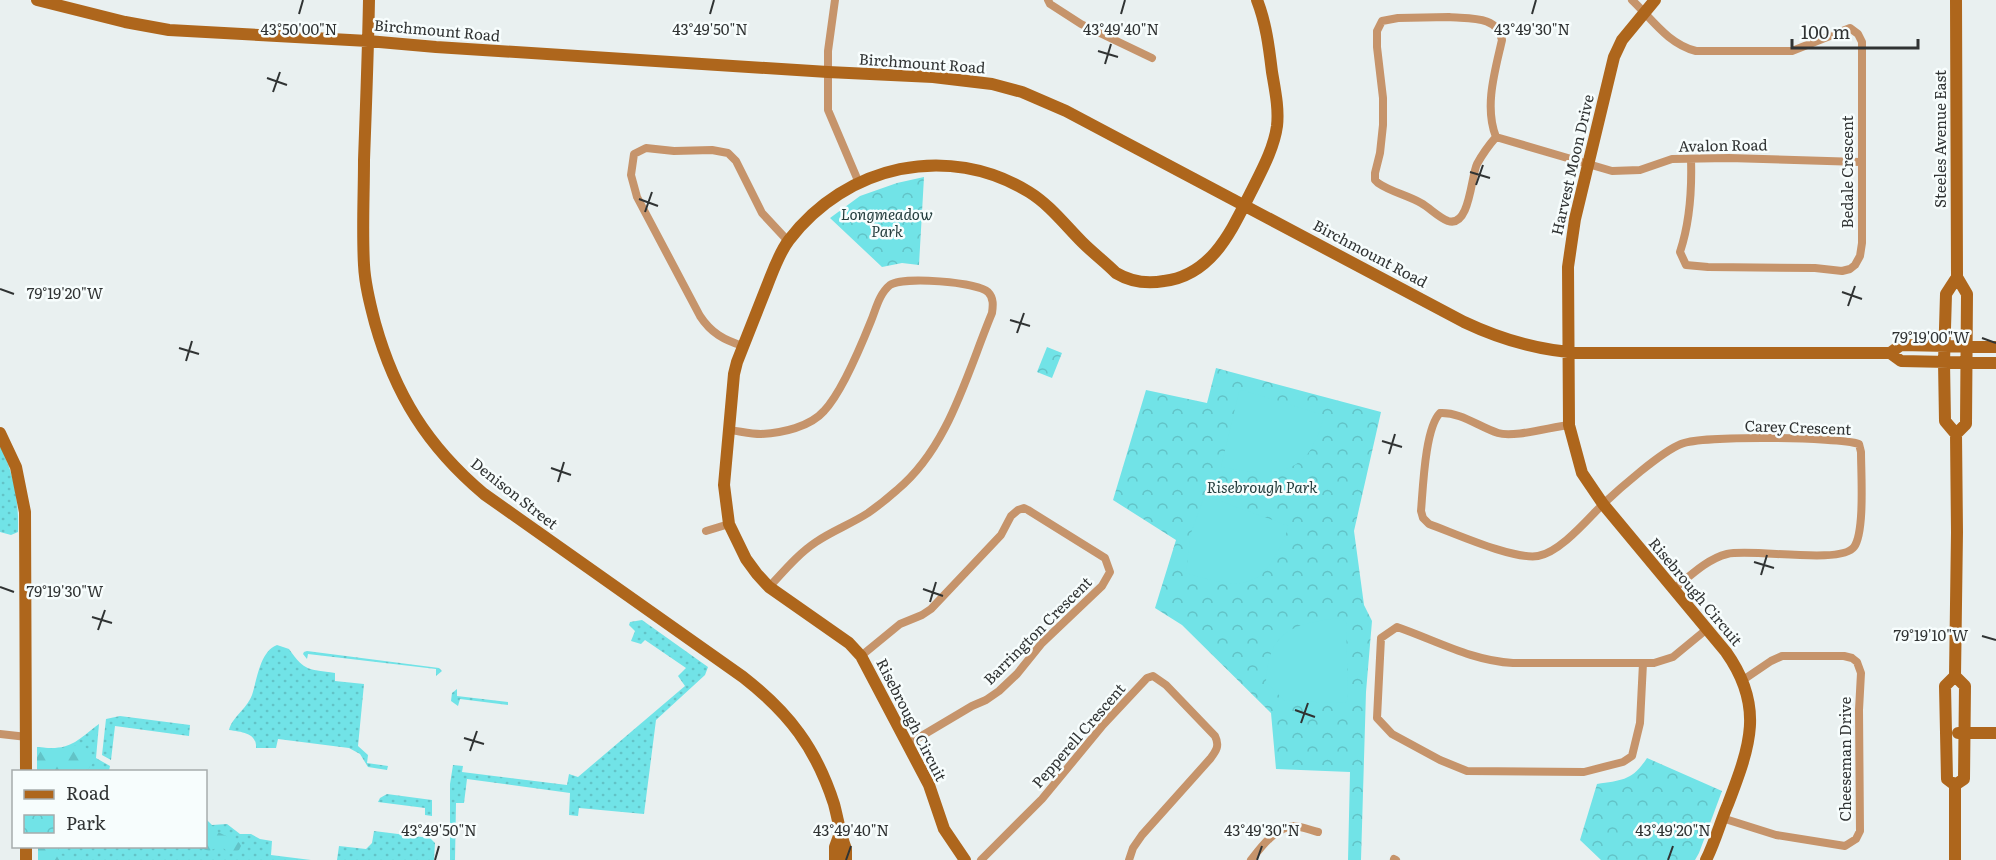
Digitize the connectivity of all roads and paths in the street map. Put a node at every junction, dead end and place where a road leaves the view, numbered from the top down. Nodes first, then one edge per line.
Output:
1 (37, 0) edge
2 (369, 0) edge
3 (835, 0) edge
4 (1048, 0) edge
5 (1257, 0) edge
6 (1632, 0) edge
7 (1655, 0) edge
8 (1956, 0) edge
9 (1644, 12) junction
10 (368, 40) junction
11 (1152, 58) dead end
12 (828, 72) junction
13 (1496, 137) junction
14 (1691, 159) junction
15 (1860, 162) junction
16 (1589, 164) junction
17 (859, 183) junction
18 (1245, 204) junction
19 (788, 241) junction
20 (1957, 277) junction
21 (743, 346) junction
22 (1945, 346) junction
23 (1966, 346) junction
24 (1996, 347) edge
25 (1568, 352) junction
26 (1890, 353) junction
27 (1944, 362) junction
28 (1966, 363) junction
29 (1996, 363) edge
30 (1569, 425) junction
31 (729, 430) junction
32 (0, 433) edge
33 (1956, 434) junction
34 (1603, 504) junction
35 (729, 524) junction
36 (706, 531) dead end
37 (769, 587) junction
38 (1674, 589) junction
39 (1707, 629) junction
40 (861, 656) junction
41 (1643, 663) junction
42 (1955, 676) junction
43 (1743, 680) junction
44 (1965, 733) junction
45 (1996, 733) edge
46 (0, 734) edge
47 (1946, 734) junction
48 (27, 737) junction
49 (908, 744) junction
50 (26, 770) edge
51 (1955, 785) junction
52 (1722, 818) junction
53 (840, 832) junction
54 (1318, 832) dead end
55 (835, 860) edge
56 (846, 860) edge
57 (965, 860) edge
58 (981, 860) edge
59 (1129, 860) edge
60 (1251, 860) edge
61 (1706, 860) edge
62 (1955, 860) edge

1 - 10 main road, Birchmount Road
2 - 10 main road, Denison Street
3 - 12 street
4 - 11 street
5 - 18 main road, Risebrough Circuit
6 - 9 street
7 - 9 main road, Harvest Moon Drive
8 - 20 main road, Steeles Avenue East
9 - 15 street, Bedale Crescent
9 - 16 main road, Harvest Moon Drive
10 - 12 main road, Birchmount Road
10 - 53 main road, Denison Street
12 - 17 street
12 - 18 main road, Birchmount Road
13 - 13 street
13 - 16 street, Avalon Road
14 - 15 street, Avalon Road
14 - 15 street, Bedale Crescent
14 - 16 street, Avalon Road
16 - 25 main road, Harvest Moon Drive
17 - 18 main road, Risebrough Circuit
17 - 19 main road, Risebrough Circuit
18 - 25 main road, Birchmount Road
19 - 21 main road, Risebrough Circuit
19 - 21 street
20 - 22 main road, Steeles Avenue East
20 - 23 main road, Steeles Avenue East
21 - 31 main road, Risebrough Circuit
22 - 23 main road, Birchmount Road
22 - 26 main road, Birchmount Road
22 - 27 main road, Steeles Avenue East
23 - 24 main road, Birchmount Road
23 - 28 main road, Steeles Avenue East
25 - 26 main road, Birchmount Road
25 - 30 main road, Risebrough Circuit
26 - 27 main road, Birchmount Road
27 - 28 main road, Birchmount Road
27 - 33 main road, Steeles Avenue East
28 - 29 main road, Birchmount Road
28 - 33 main road, Steeles Avenue East
30 - 34 main road, Risebrough Circuit
30 - 34 street
31 - 35 main road, Risebrough Circuit
31 - 37 street
32 - 48 main road
33 - 42 main road, Steeles Avenue East
34 - 38 main road, Risebrough Circuit
34 - 38 street, Carey Crescent
35 - 36 street
35 - 37 main road, Risebrough Circuit
37 - 40 main road, Risebrough Circuit
38 - 39 main road, Risebrough Circuit
39 - 41 street
39 - 43 main road, Risebrough Circuit
40 - 49 main road, Risebrough Circuit
40 - 49 street, Barrington Crescent
41 - 41 street
42 - 44 main road, Steeles Avenue East
42 - 47 main road, Steeles Avenue East
43 - 52 main road, Risebrough Circuit
43 - 52 street, Cheeseman Drive
44 - 45 main road
44 - 47 main road
44 - 51 main road, Steeles Avenue East
46 - 48 street
47 - 51 main road, Steeles Avenue East
48 - 50 main road
49 - 57 main road, Risebrough Circuit
51 - 62 main road, Steeles Avenue East
52 - 61 main road, Risebrough Circuit
53 - 55 main road, Denison Street
53 - 56 main road, Denison Street
54 - 60 street
58 - 59 street, Pepperell Crescent

